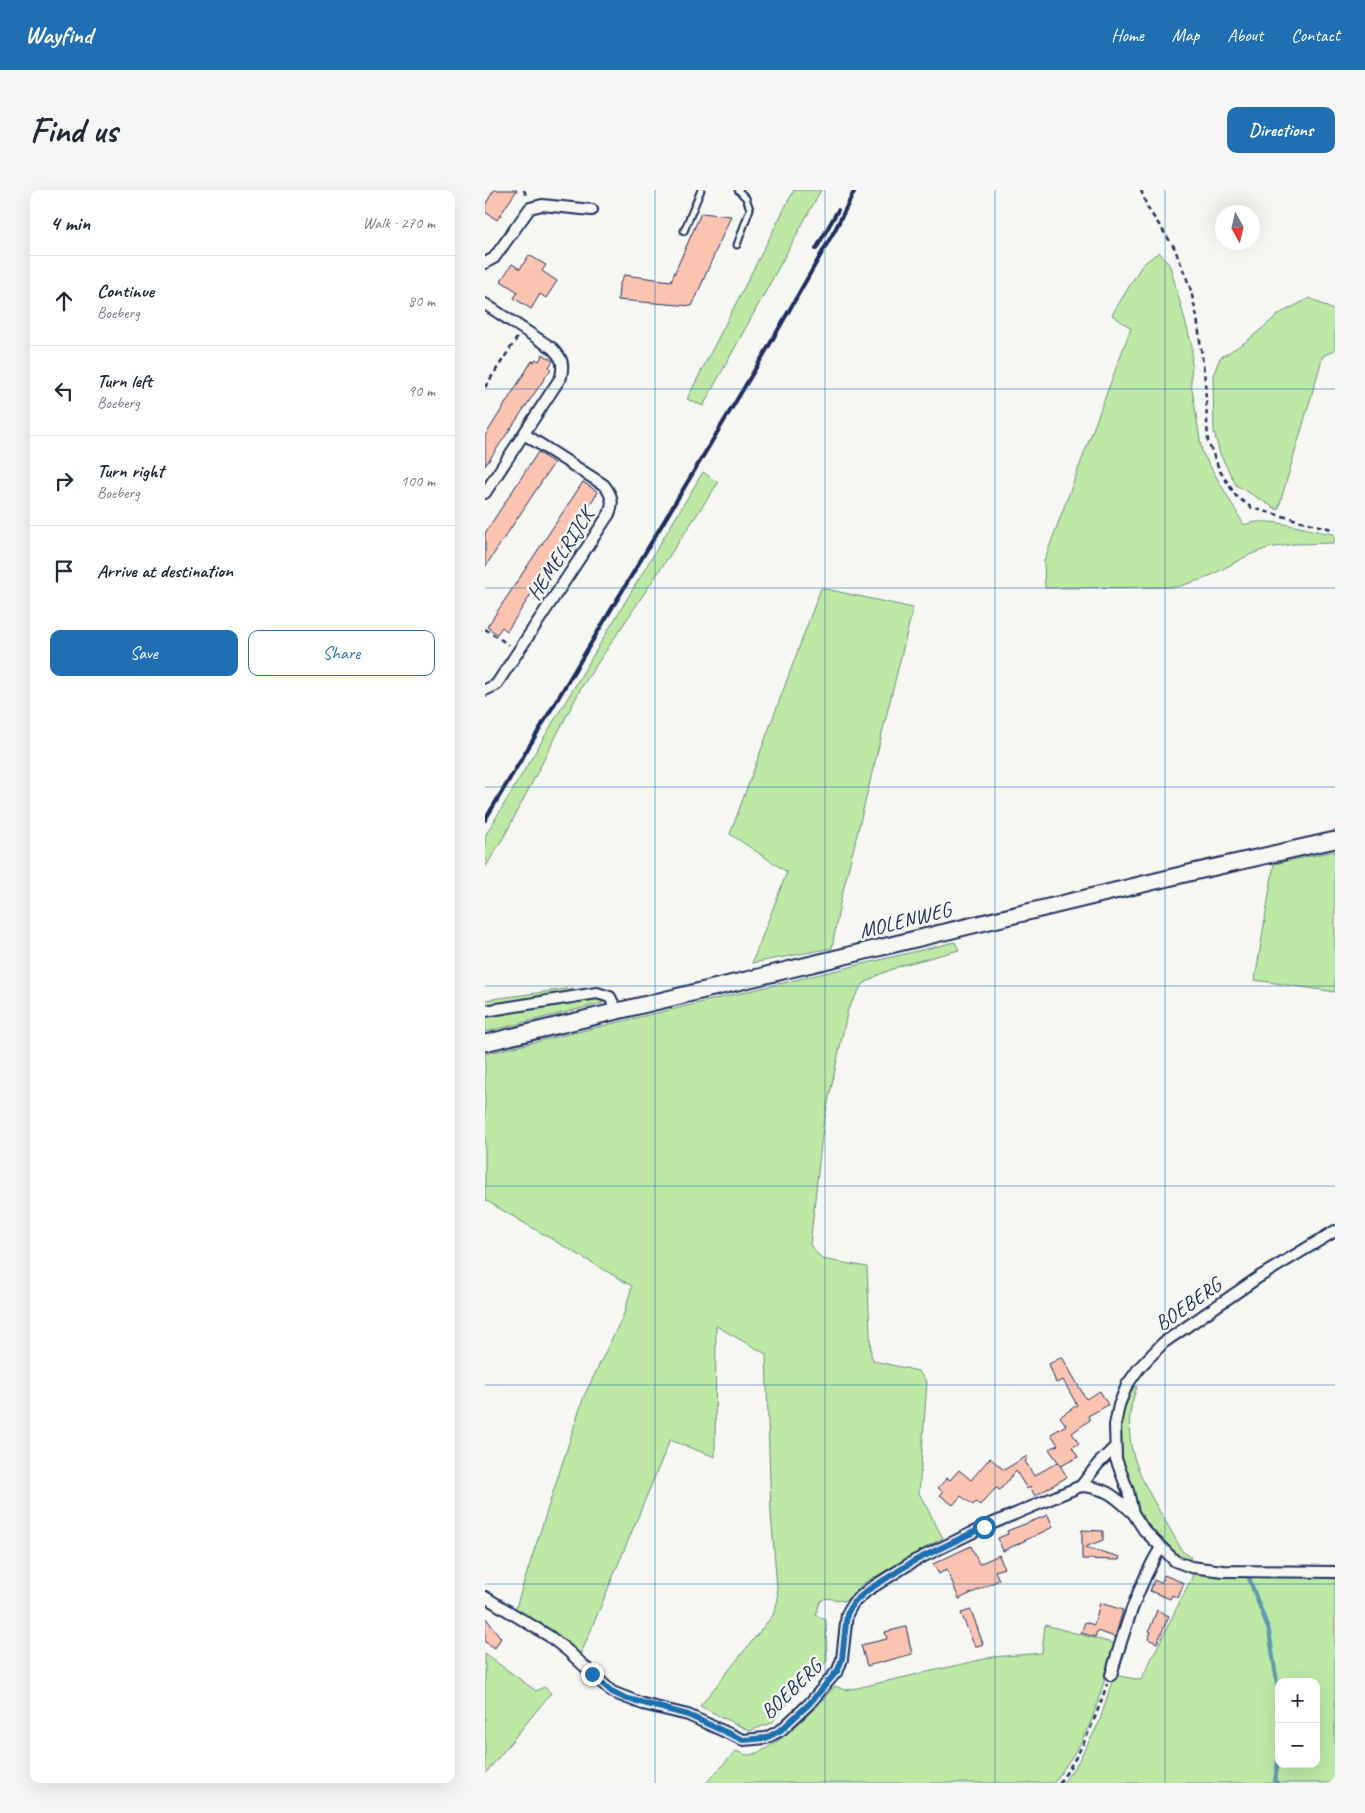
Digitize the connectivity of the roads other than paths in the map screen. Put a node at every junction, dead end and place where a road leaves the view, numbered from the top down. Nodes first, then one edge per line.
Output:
1 (701, 190) edge
2 (738, 190) edge
3 (592, 210) dead end
4 (684, 231) dead end
5 (737, 244) dead end
6 (485, 263) edge
7 (485, 304) edge
8 (524, 434) junction
9 (485, 493) edge
10 (485, 690) edge
11 (1335, 840) edge
12 (485, 1011) edge
13 (617, 1011) junction
14 (485, 1043) edge
15 (1335, 1231) edge
16 (1115, 1447) junction
17 (1081, 1486) junction
18 (1133, 1513) junction
19 (1161, 1547) junction
20 (1335, 1572) edge
21 (485, 1597) edge
22 (1111, 1675) road end

1 - 4 lane
2 - 5 lane
3 - 6 street
7 - 8 street
8 - 9 street
8 - 10 street, HEMELRIJCK
11 - 13 main road, MOLENWEG
12 - 13 street
13 - 14 main road, MOLENWEG
15 - 16 street, BOEBERG
16 - 17 street
16 - 18 street, BOEBERG
17 - 18 street, BOEBERG
17 - 21 street, BOEBERG
18 - 19 street, BOEBERG
19 - 20 street, BOEBERG
19 - 22 street

